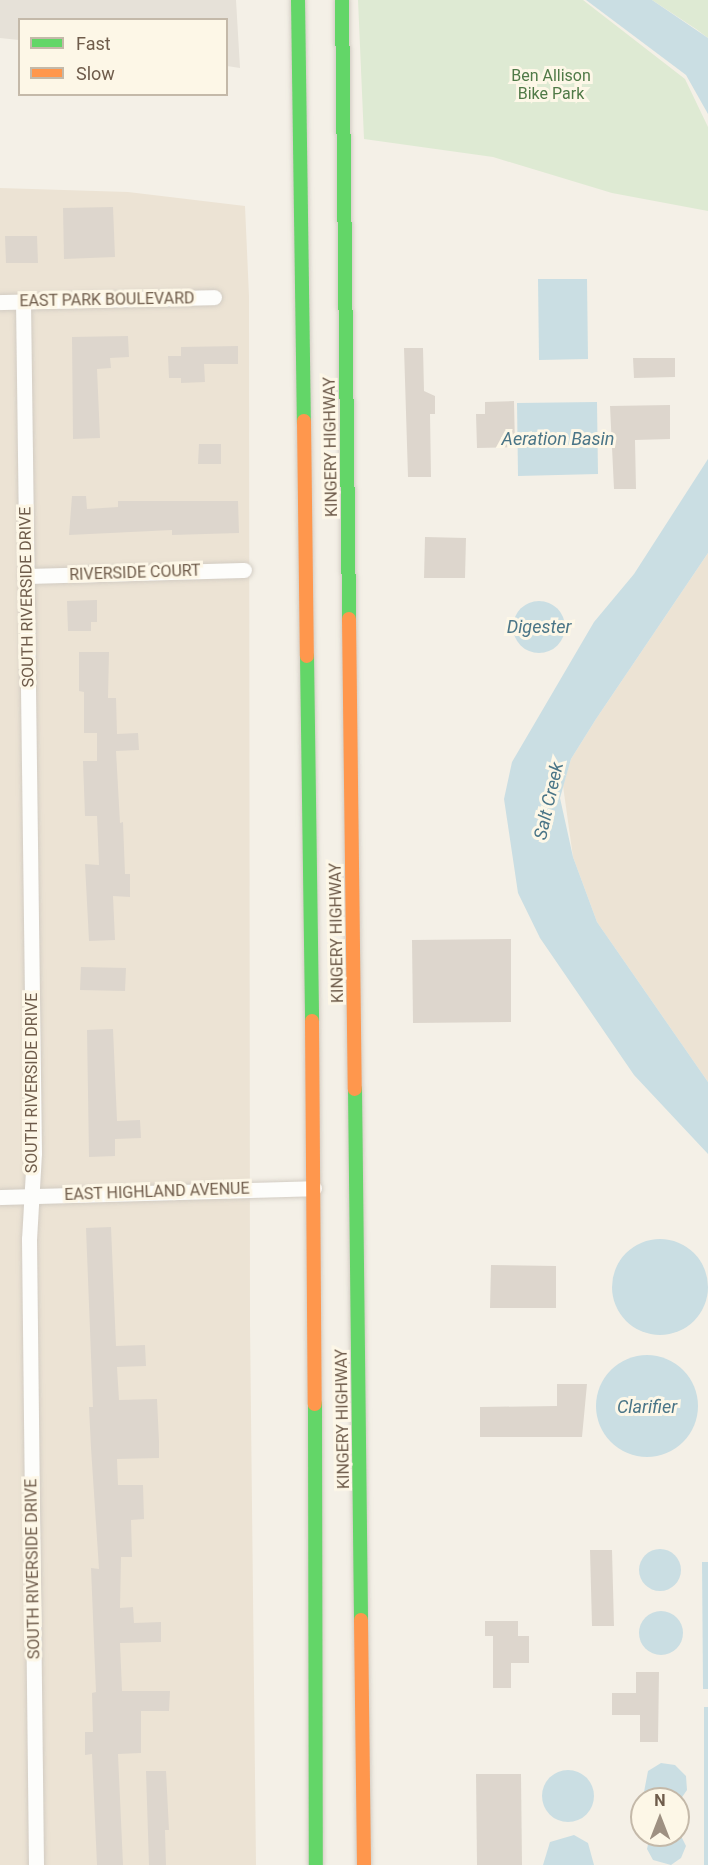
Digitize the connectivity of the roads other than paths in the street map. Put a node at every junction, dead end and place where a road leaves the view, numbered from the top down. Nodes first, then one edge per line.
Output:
1 (298, 0) edge
2 (342, 0) edge
3 (214, 297) dead end
4 (23, 301) junction
5 (0, 302) edge
6 (244, 570) dead end
7 (26, 576) junction
8 (314, 1188) junction
9 (32, 1196) junction
10 (0, 1197) edge
11 (36, 1865) edge
12 (316, 1865) edge
13 (364, 1865) edge

1 - 8 highway, KINGERY HIGHWAY
2 - 13 highway, KINGERY HIGHWAY
3 - 4 street, EAST PARK BOULEVARD
4 - 5 street, EAST PARK BOULEVARD
4 - 7 street, SOUTH RIVERSIDE DRIVE
6 - 7 street, RIVERSIDE COURT
7 - 9 street, SOUTH RIVERSIDE DRIVE
8 - 9 street, EAST HIGHLAND AVENUE
8 - 12 highway, KINGERY HIGHWAY
9 - 10 street, EAST HIGHLAND AVENUE
9 - 11 street, SOUTH RIVERSIDE DRIVE

